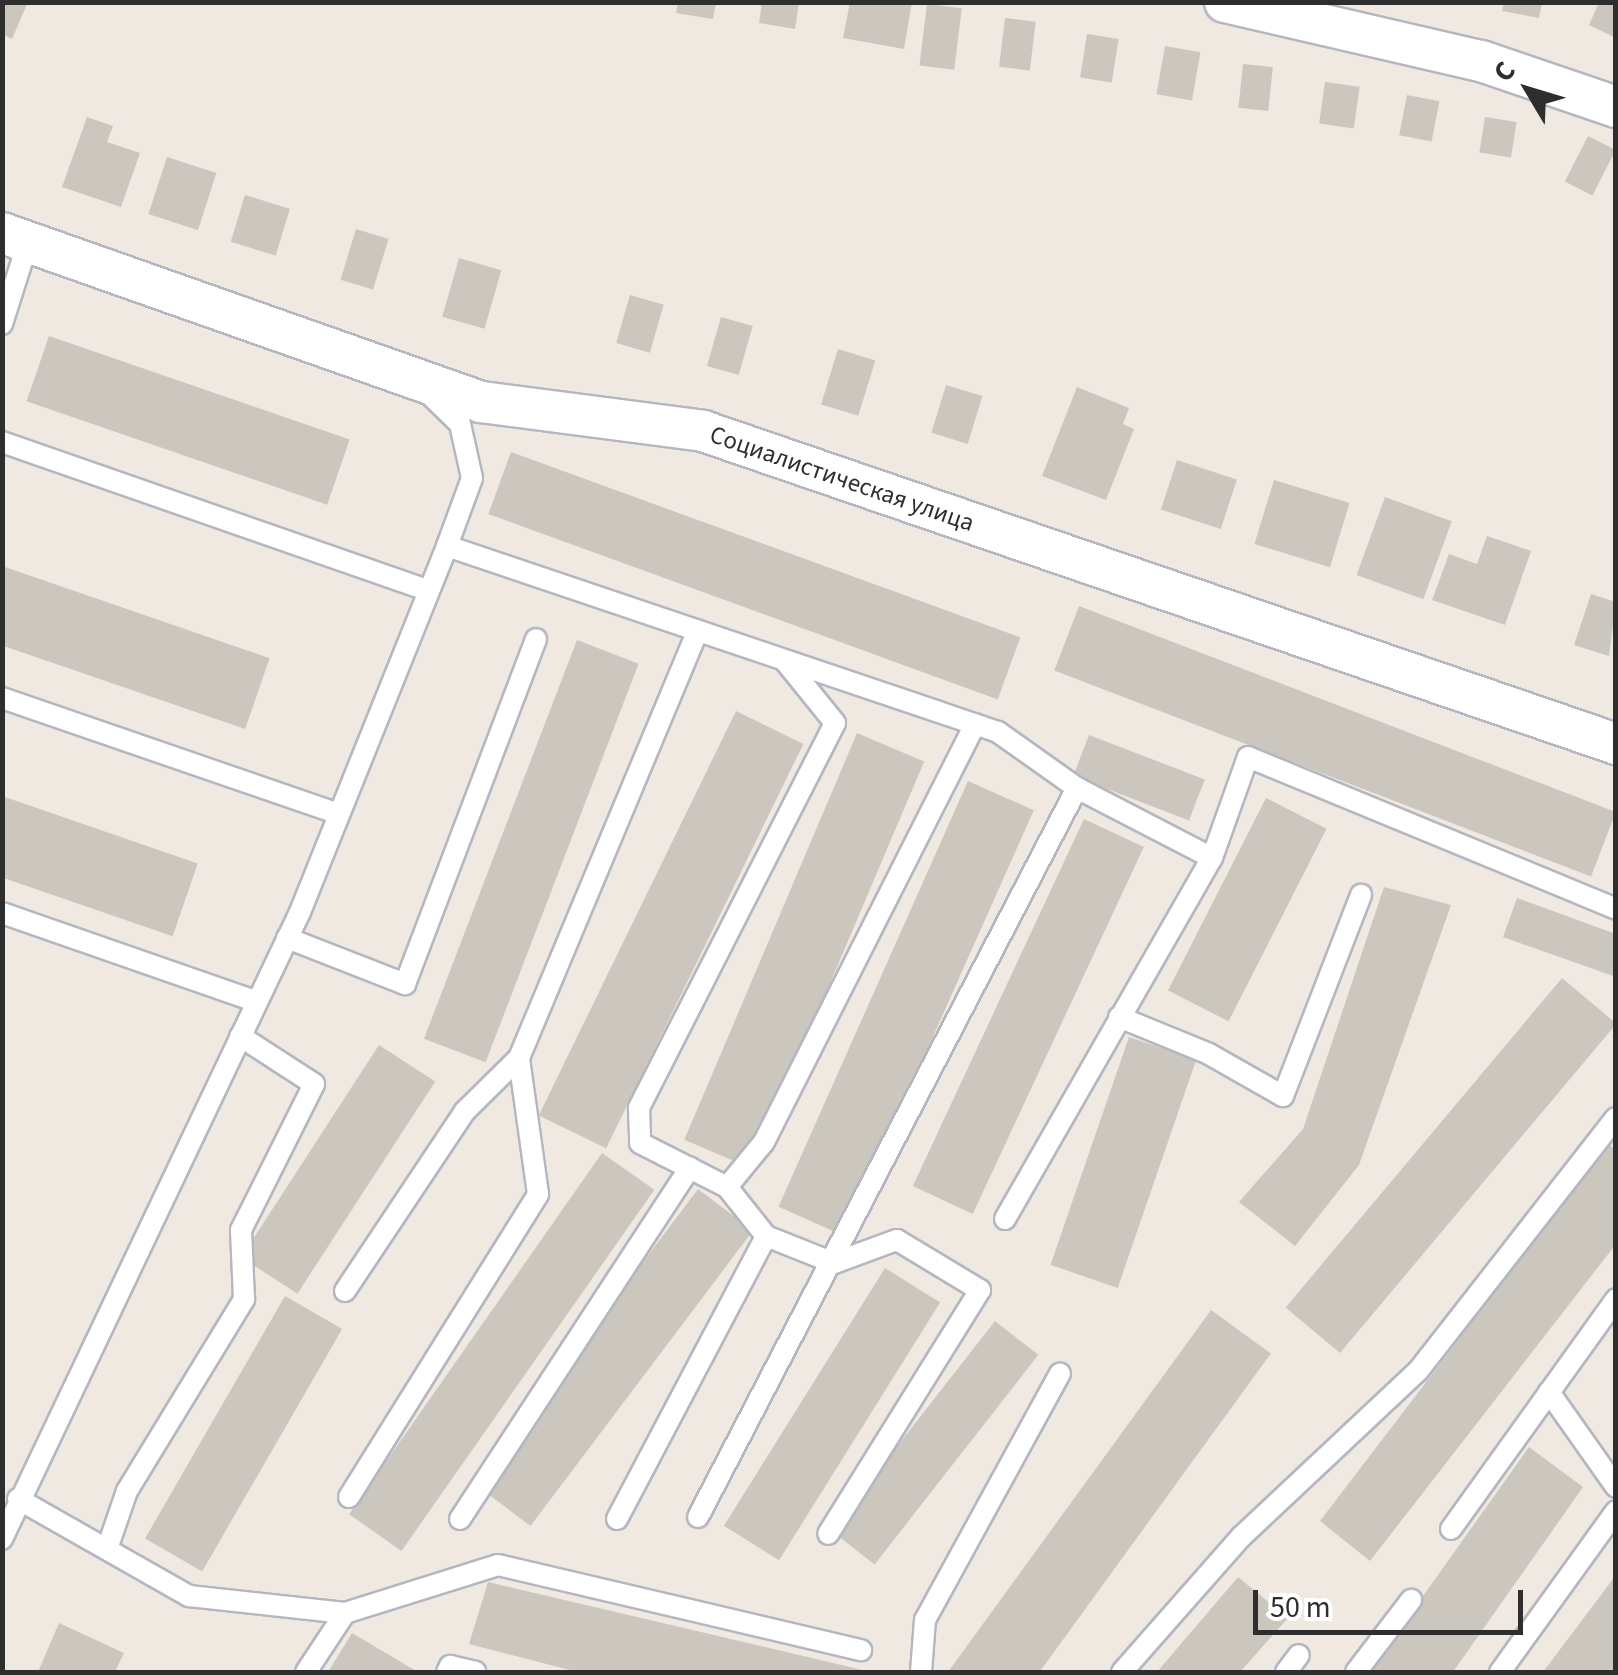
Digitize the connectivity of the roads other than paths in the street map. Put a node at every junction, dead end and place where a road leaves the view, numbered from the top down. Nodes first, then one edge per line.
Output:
1 (1225, 2) edge
2 (1616, 106) edge
3 (15, 237) edge
4 (2, 324) edge
5 (379, 364) junction
6 (2, 442) edge
7 (447, 546) junction
8 (429, 591) junction
9 (698, 631) junction
10 (536, 639) dead end
11 (784, 660) junction
12 (2, 698) edge
13 (975, 724) junction
14 (1616, 744) edge
15 (1077, 788) junction
16 (339, 814) junction
17 (1212, 858) junction
18 (1361, 895) dead end
19 (1616, 910) edge
20 (2, 913) edge
21 (287, 938) junction
22 (257, 1002) junction
23 (1119, 1017) junction
24 (240, 1036) junction
25 (519, 1058) junction
26 (1616, 1118) edge
27 (690, 1168) junction
28 (727, 1187) junction
29 (1005, 1219) dead end
30 (766, 1236) junction
31 (834, 1263) junction
32 (345, 1291) dead end
33 (1616, 1299) edge
34 (1060, 1372) dead end
35 (1549, 1392) junction
36 (1616, 1486) edge
37 (349, 1497) dead end
38 (18, 1499) junction
39 (1616, 1511) edge
40 (698, 1517) dead end
41 (460, 1519) dead end
42 (617, 1519) dead end
43 (1451, 1529) dead end
44 (828, 1534) dead end
45 (2, 1538) edge
46 (107, 1549) junction
47 (1411, 1600) dead end
48 (345, 1613) junction
49 (861, 1650) dead end
50 (1299, 1654) dead end
51 (306, 1672) edge
52 (447, 1672) edge
53 (475, 1672) edge
54 (921, 1672) edge
55 (1122, 1672) edge
56 (1286, 1672) edge
57 (1356, 1672) edge
58 (1500, 1672) edge

1 - 2 street
3 - 4 lane
3 - 5 street, Социалистическая улица
5 - 7 lane
5 - 14 street, Социалистическая улица
6 - 8 lane
7 - 8 lane
7 - 9 lane
8 - 16 lane
9 - 11 lane
9 - 25 lane
10 - 21 lane
11 - 13 lane
11 - 27 lane
12 - 16 lane
13 - 15 lane
13 - 28 lane
15 - 17 lane
15 - 31 lane
16 - 21 lane
17 - 19 lane
17 - 23 lane
18 - 23 lane
20 - 22 lane
21 - 22 lane
22 - 24 lane
23 - 29 lane
24 - 38 lane
24 - 46 lane
25 - 32 lane
25 - 37 lane
26 - 55 lane
27 - 28 lane
27 - 41 lane
28 - 30 lane
30 - 31 lane
30 - 42 lane
31 - 40 lane
31 - 44 lane
33 - 35 lane
34 - 54 lane
35 - 36 lane
35 - 43 lane
38 - 45 lane
38 - 46 lane
39 - 58 lane
46 - 48 lane
47 - 57 lane
48 - 49 lane
48 - 51 lane
50 - 56 lane
52 - 53 lane

